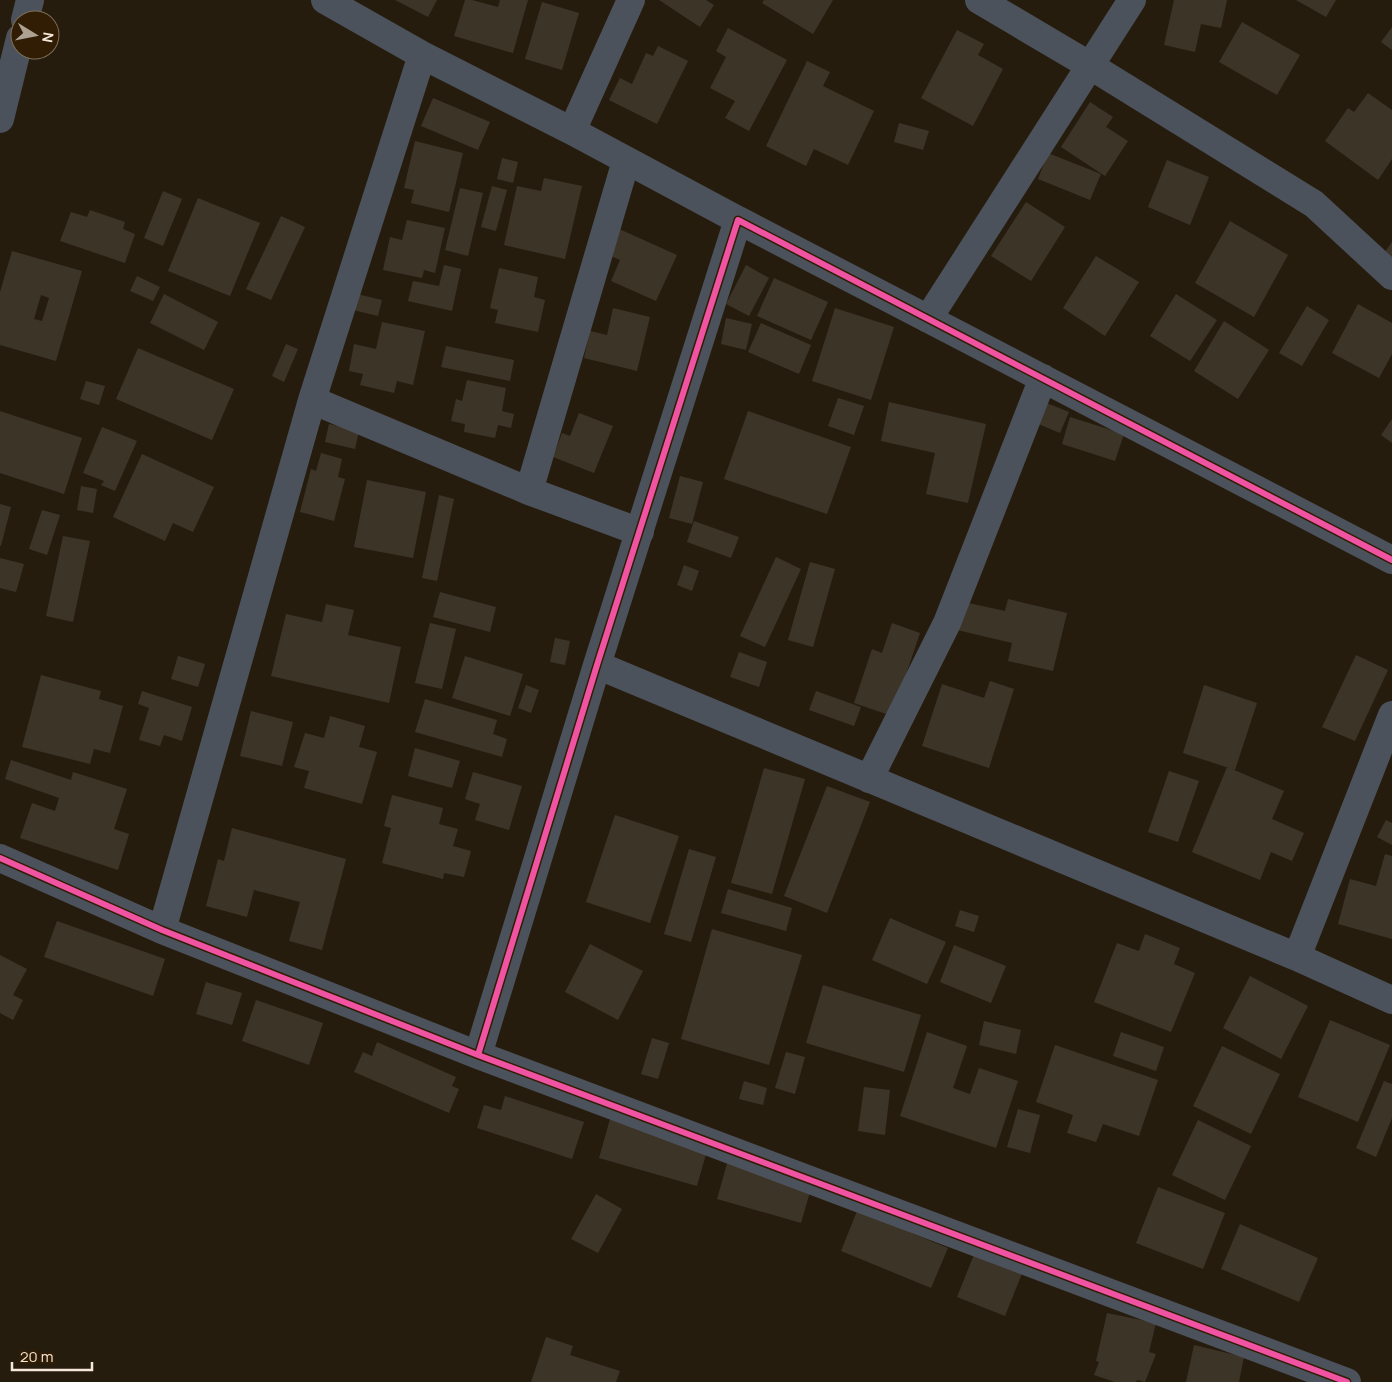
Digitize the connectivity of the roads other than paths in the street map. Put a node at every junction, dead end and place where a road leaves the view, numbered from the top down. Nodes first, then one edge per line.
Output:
1 (325, 0) edge
2 (631, 0) edge
3 (978, 0) edge
4 (1132, 0) edge
5 (422, 55) junction
6 (15, 60) edge
7 (1089, 65) junction
8 (0, 119) edge
9 (572, 131) junction
10 (626, 161) junction
11 (738, 220) junction
12 (1392, 276) edge
13 (928, 319) junction
14 (1043, 378) junction
15 (312, 400) junction
16 (529, 491) junction
17 (640, 532) junction
18 (1392, 560) edge
19 (597, 665) junction
20 (1392, 715) edge
21 (869, 779) junction
22 (0, 858) edge
23 (162, 930) junction
24 (1297, 957) junction
25 (1392, 1000) edge
26 (478, 1054) junction
27 (1347, 1382) edge

1 - 5 street
2 - 9 street
3 - 7 street
4 - 7 street
5 - 9 street
5 - 15 street
6 - 8 street
7 - 12 street
7 - 13 street
9 - 10 street
10 - 11 street
10 - 16 street
11 - 13 street
11 - 17 street
13 - 14 street
14 - 18 street
14 - 21 street
15 - 16 street
15 - 23 street
16 - 17 street
17 - 19 street
19 - 21 street
19 - 26 street
20 - 24 street
21 - 24 street
22 - 23 street
23 - 26 street
24 - 25 street
26 - 27 street

